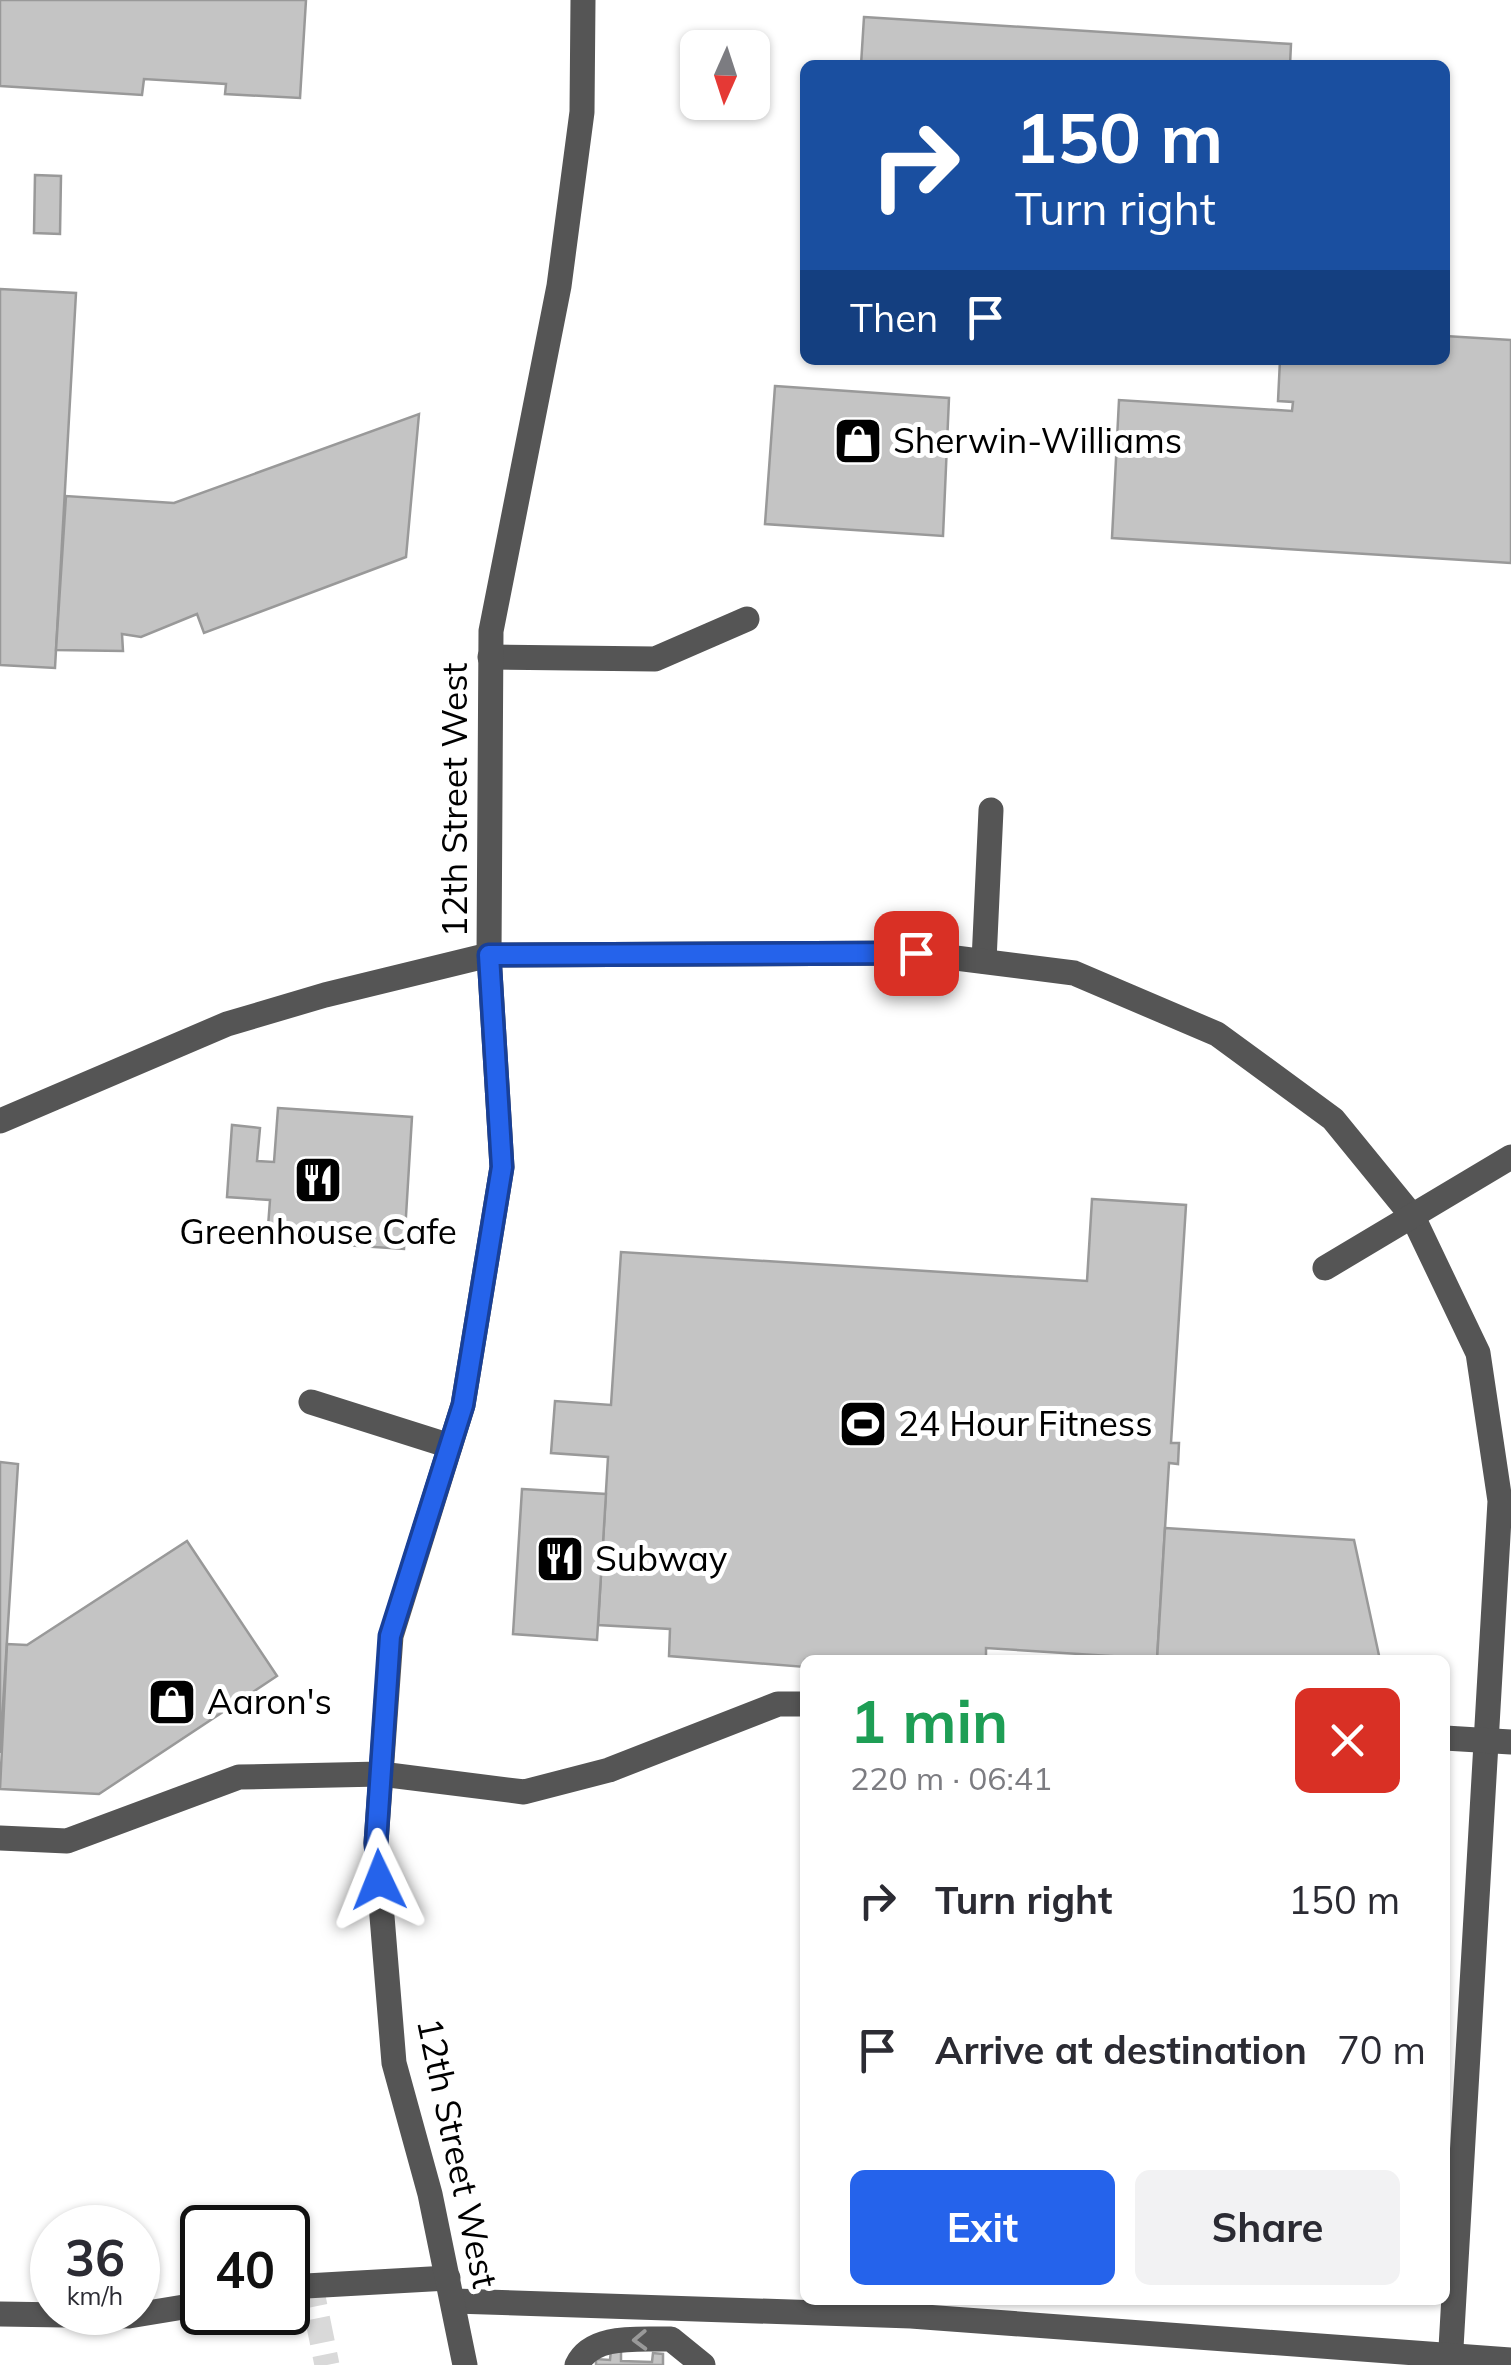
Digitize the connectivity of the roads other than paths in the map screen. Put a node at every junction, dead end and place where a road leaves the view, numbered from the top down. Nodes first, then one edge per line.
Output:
1 (582, 0) edge
2 (747, 619) dead end
3 (490, 657) junction
4 (991, 810) dead end
5 (489, 955) junction
6 (984, 961) junction
7 (0, 1121) edge
8 (1511, 1157) edge
9 (1413, 1217) junction
10 (1325, 1268) dead end
11 (310, 1402) dead end
12 (450, 1446) junction
13 (800, 1704) edge
14 (1450, 1738) edge
15 (1498, 1742) edge
16 (381, 1774) junction
17 (0, 1838) edge
18 (310, 2287) edge
19 (451, 2290) junction
20 (180, 2308) edge
21 (0, 2314) edge
22 (1511, 2360) edge
23 (1450, 2361) edge
24 (465, 2365) edge
25 (577, 2365) edge
26 (704, 2365) edge

1 - 3 street, 12th Street West
2 - 3 street
3 - 5 street, 12th Street West
4 - 6 street
5 - 6 street
5 - 7 street
5 - 12 street, 12th Street West
6 - 9 street
8 - 9 street
9 - 10 street
9 - 15 street
11 - 12 street
12 - 16 street, 12th Street West
13 - 16 street
14 - 15 street
15 - 23 street
16 - 17 street
16 - 19 street, 12th Street West
18 - 19 street
19 - 23 street
19 - 24 street, 12th Street West
20 - 21 street
22 - 23 street
26 -> 25 street

